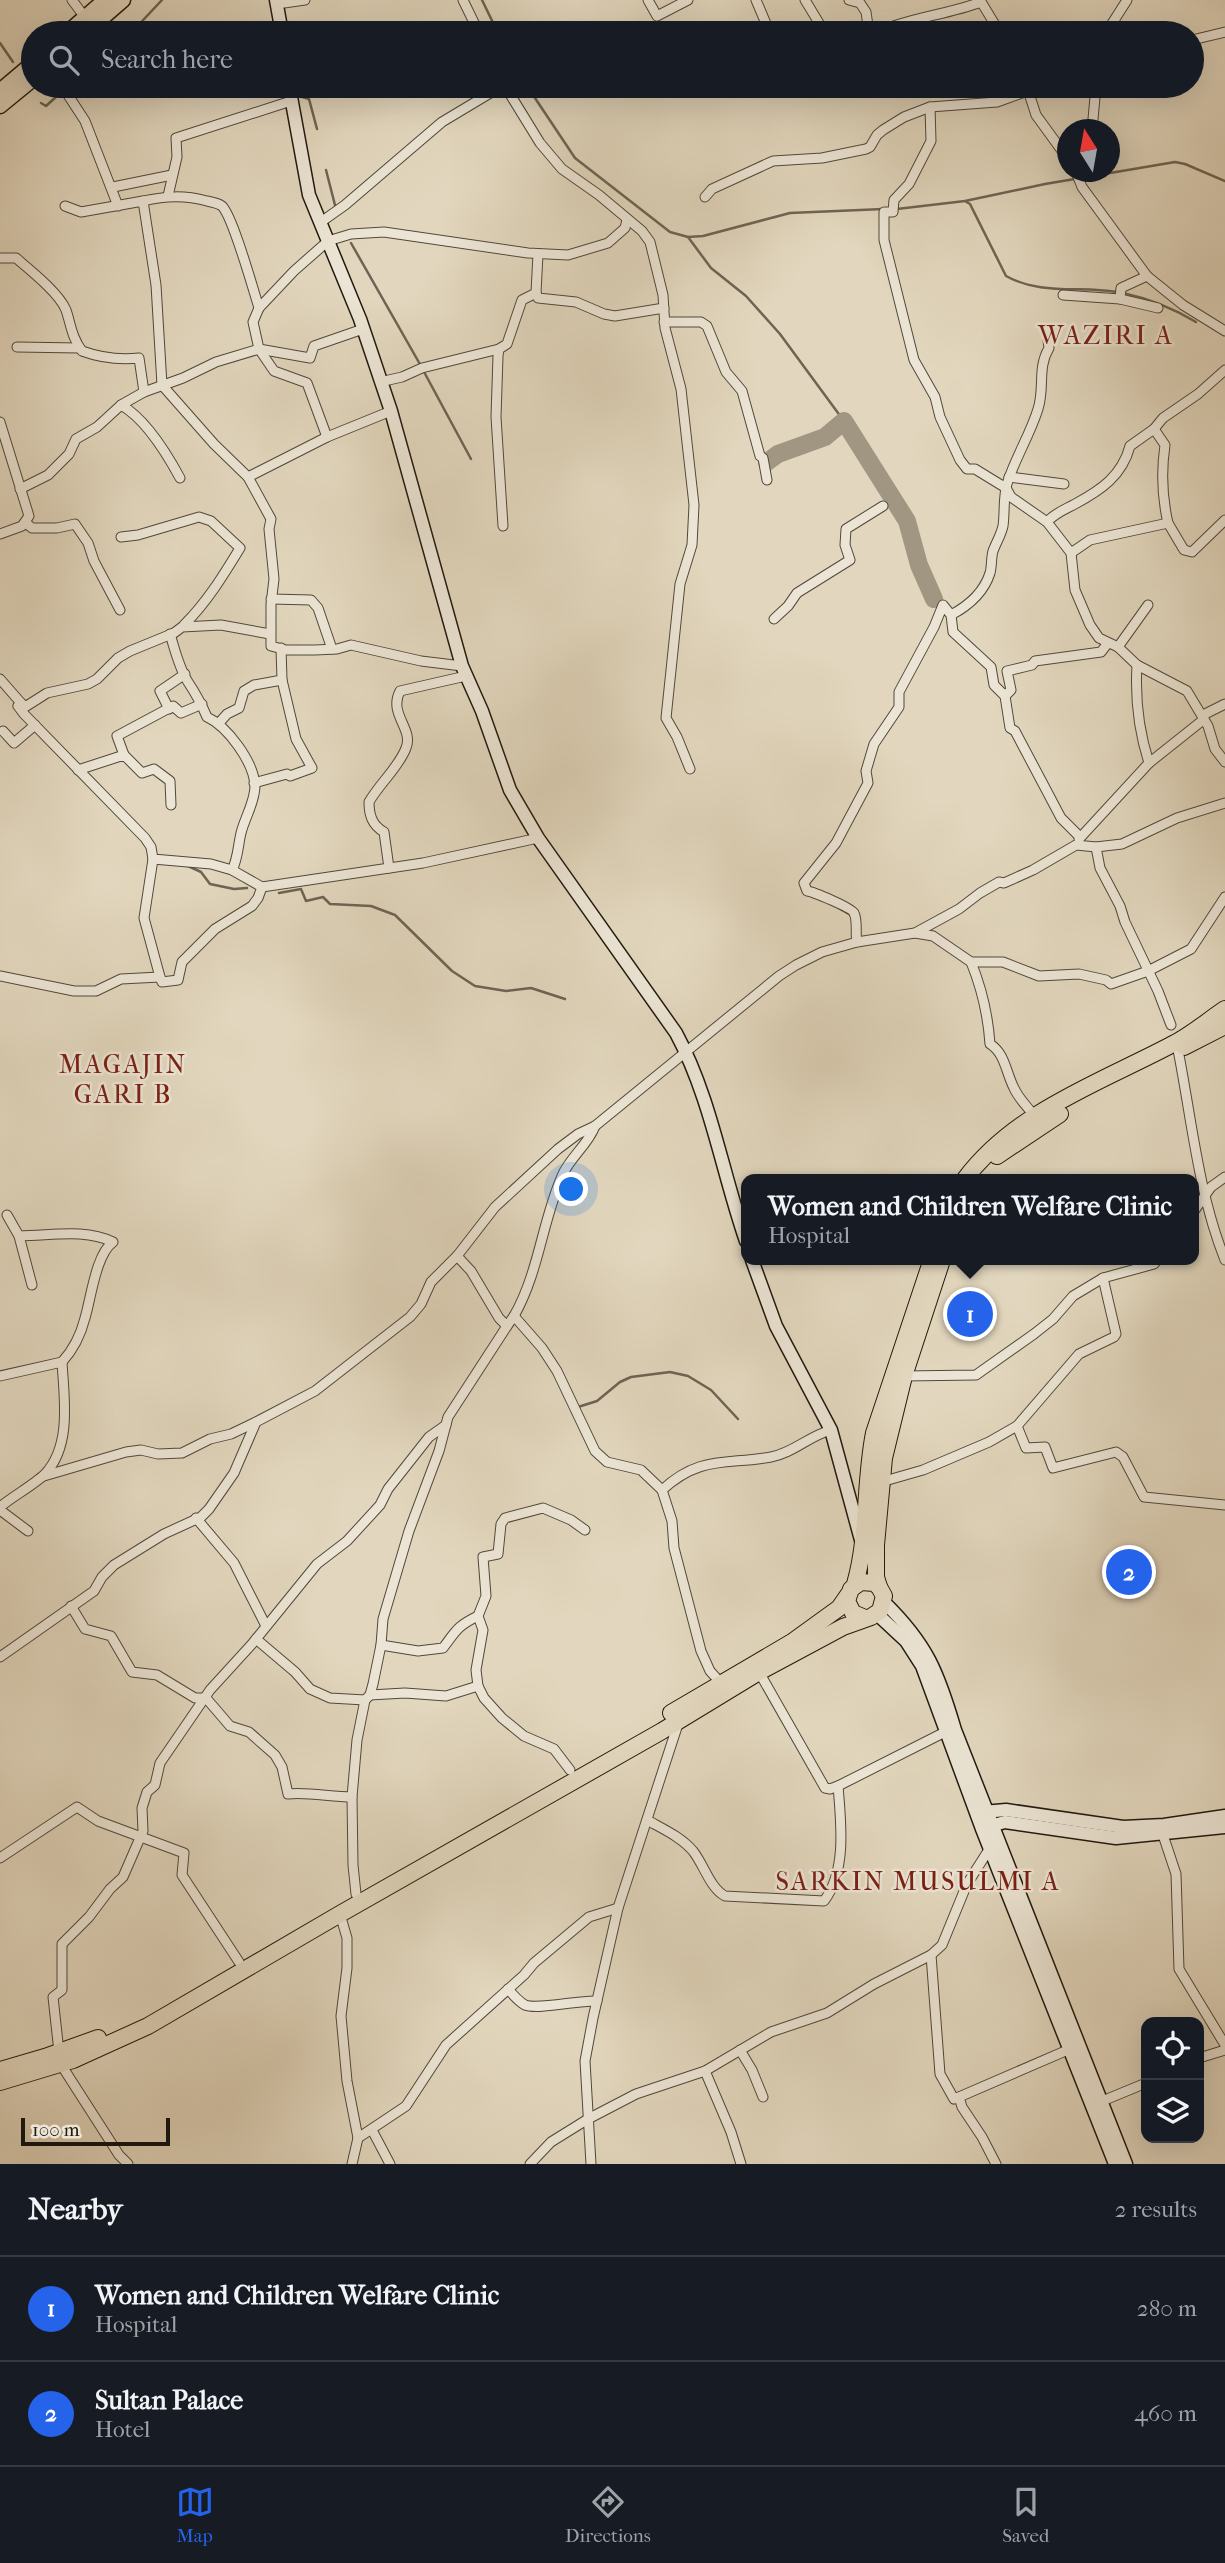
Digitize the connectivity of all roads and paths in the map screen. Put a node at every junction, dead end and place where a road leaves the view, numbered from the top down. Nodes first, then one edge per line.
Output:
1 (72, 0) edge
2 (105, 0) edge
3 (123, 0) edge
4 (305, 0) edge
5 (463, 0) edge
6 (648, 0) edge
7 (688, 0) edge
8 (756, 0) edge
9 (805, 0) edge
10 (849, 0) edge
11 (1127, 0) edge
12 (980, 1) edge
13 (277, 2) edge
14 (85, 21) edge
15 (91, 21) edge
16 (95, 21) edge
17 (280, 21) edge
18 (473, 21) edge
19 (765, 21) edge
20 (818, 21) edge
21 (867, 21) edge
22 (911, 21) edge
23 (992, 21) edge
24 (1114, 21) edge
25 (1225, 32) edge
26 (1204, 37) edge
27 (21, 73) edge
28 (21, 89) edge
29 (0, 91) edge
30 (70, 98) edge
31 (291, 98) edge
32 (483, 98) edge
33 (512, 98) edge
34 (1005, 98) edge
35 (1030, 98) edge
36 (1095, 98) edge
37 (291, 101) junction
38 (0, 106) edge
39 (930, 107) junction
40 (1093, 119) edge
41 (1057, 144) edge
42 (173, 175) junction
43 (1080, 182) edge
44 (113, 187) junction
45 (168, 196) junction
46 (705, 197) dead end
47 (143, 201) junction
48 (65, 206) dead end
49 (118, 206) junction
50 (627, 220) junction
51 (321, 222) junction
52 (328, 241) junction
53 (538, 254) junction
54 (0, 258) edge
55 (1147, 275) junction
56 (536, 293) junction
57 (1063, 295) dead end
58 (1120, 299) junction
59 (664, 307) junction
60 (259, 308) junction
61 (1158, 308) dead end
62 (664, 322) junction
63 (363, 329) junction
64 (1047, 331) dead end
65 (1225, 331) edge
66 (17, 347) dead end
67 (79, 348) junction
68 (259, 349) junction
69 (499, 349) junction
70 (1225, 370) edge
71 (380, 382) junction
72 (162, 385) junction
73 (144, 392) junction
74 (121, 405) junction
75 (391, 411) junction
76 (0, 422) edge
77 (1154, 429) junction
78 (327, 437) junction
79 (248, 477) junction
80 (1009, 477) junction
81 (180, 478) dead end
82 (767, 480) dead end
83 (1064, 484) dead end
84 (1006, 488) junction
85 (20, 489) junction
86 (883, 506) dead end
87 (1225, 520) edge
88 (1047, 522) junction
89 (26, 523) junction
90 (1168, 523) junction
91 (503, 526) dead end
92 (0, 534) edge
93 (121, 537) dead end
94 (1071, 553) junction
95 (271, 599) junction
96 (1148, 605) dead end
97 (120, 610) dead end
98 (951, 615) junction
99 (774, 620) dead end
100 (183, 626) junction
101 (170, 634) junction
102 (270, 634) junction
103 (1108, 643) junction
104 (281, 648) junction
105 (1118, 648) junction
106 (332, 649) junction
107 (1137, 664) junction
108 (464, 671) junction
109 (185, 674) junction
110 (0, 679) edge
111 (282, 680) junction
112 (1005, 696) junction
113 (21, 704) junction
114 (202, 704) junction
115 (1225, 704) edge
116 (169, 709) junction
117 (1203, 720) junction
118 (219, 723) junction
119 (35, 725) junction
120 (4, 731) dead end
121 (124, 755) junction
122 (1225, 762) edge
123 (1149, 763) junction
124 (80, 769) junction
125 (690, 769) dead end
126 (254, 783) junction
127 (1225, 803) edge
128 (171, 804) dead end
129 (538, 838) junction
130 (1078, 841) junction
131 (1096, 847) junction
132 (153, 859) junction
133 (389, 868) junction
134 (232, 870) junction
135 (262, 887) junction
136 (1225, 897) edge
137 (915, 933) junction
138 (858, 942) junction
139 (971, 962) junction
140 (1148, 971) junction
141 (0, 976) edge
142 (160, 977) junction
143 (1225, 1009) edge
144 (1171, 1025) dead end
145 (1225, 1026) edge
146 (1178, 1051) junction
147 (687, 1053) junction
148 (1034, 1116) junction
149 (595, 1126) junction
150 (969, 1174) edge
151 (982, 1174) edge
152 (1199, 1174) edge
153 (1199, 1174) edge
154 (1225, 1177) edge
155 (1204, 1196) junction
156 (1199, 1204) edge
157 (7, 1215) dead end
158 (741, 1224) edge
159 (19, 1236) junction
160 (457, 1256) junction
161 (1225, 1260) edge
162 (754, 1265) edge
163 (930, 1265) edge
164 (940, 1265) edge
165 (1151, 1265) edge
166 (1103, 1278) junction
167 (32, 1285) dead end
168 (514, 1316) junction
169 (507, 1326) junction
170 (62, 1362) junction
171 (0, 1376) edge
172 (904, 1376) junction
173 (256, 1422) junction
174 (446, 1425) junction
175 (1017, 1426) junction
176 (831, 1430) junction
177 (42, 1476) junction
178 (881, 1482) junction
179 (662, 1490) junction
180 (1225, 1505) edge
181 (0, 1508) edge
182 (196, 1518) junction
183 (585, 1530) dead end
184 (28, 1531) dead end
185 (862, 1544) junction
186 (852, 1589) junction
187 (876, 1605) junction
188 (71, 1606) junction
189 (478, 1616) junction
190 (266, 1626) junction
191 (256, 1639) junction
192 (381, 1645) junction
193 (0, 1657) edge
194 (759, 1672) junction
195 (720, 1682) junction
196 (478, 1686) junction
197 (367, 1698) junction
198 (206, 1699) junction
199 (680, 1719) junction
200 (944, 1732) junction
201 (570, 1770) junction
202 (838, 1786) junction
203 (352, 1797) junction
204 (981, 1812) junction
205 (1225, 1816) edge
206 (647, 1820) junction
207 (987, 1826) junction
208 (1225, 1827) edge
209 (1163, 1835) junction
210 (990, 1849) junction
211 (0, 1858) edge
212 (356, 1894) junction
213 (618, 1908) junction
214 (340, 1914) junction
215 (931, 1955) junction
216 (239, 1962) junction
217 (508, 1989) junction
218 (597, 2001) junction
219 (1225, 2047) edge
220 (1070, 2049) junction
221 (740, 2050) junction
222 (1204, 2056) edge
223 (60, 2058) junction
224 (0, 2070) edge
225 (705, 2071) junction
226 (0, 2082) edge
227 (1141, 2085) edge
228 (763, 2097) dead end
229 (960, 2097) junction
230 (1100, 2102) junction
231 (588, 2119) junction
232 (372, 2130) junction
233 (358, 2138) junction
234 (128, 2164) edge
235 (352, 2164) edge
236 (390, 2164) edge
237 (530, 2164) edge
238 (591, 2164) edge
239 (741, 2164) edge
240 (996, 2164) edge
241 (1115, 2164) edge
242 (1125, 2164) edge

1 - 14 street
2 - 15 main road
3 - 16 main road
4 - 13 street
5 - 18 street
6 - 7 street
8 - 19 street
9 - 20 street
10 - 21 street
11 - 24 street
12 - 22 street
12 - 23 street
13 - 17 street
25 - 26 street
27 - 29 main road
28 - 38 main road
30 - 44 street
31 - 37 street
32 - 51 street
33 - 50 street
34 - 39 street
35 - 41 street
36 - 40 street
37 - 42 street
37 - 51 street
39 - 46 street
39 - 84 street
42 - 44 street
42 - 45 street
43 - 55 street
44 - 49 street
45 - 47 street
45 - 60 street
47 - 49 street
47 - 72 street
48 - 49 street
50 - 53 street
50 - 59 street
51 - 52 street
52 - 53 street
52 - 60 street
52 - 63 street
53 - 56 street
54 - 67 street
55 - 58 street
55 - 65 street
56 - 59 street
56 - 69 street
57 - 58 street
58 - 61 street
59 - 62 street
60 - 68 street
62 - 82 street
62 - 125 street
63 - 68 street
63 - 71 street
64 - 80 street
66 - 67 street
67 - 73 street
68 - 72 street
68 - 78 street
69 - 71 street
69 - 91 street
70 - 77 street
71 - 75 street
72 - 73 street
72 - 79 street
73 - 74 street
74 - 81 street
74 - 85 street
75 - 78 street
75 - 108 street
76 - 85 street
77 - 88 street
77 - 90 street
78 - 79 street
79 - 95 street
80 - 83 street
80 - 84 street
84 - 88 street
84 - 98 street
85 - 89 street
86 - 99 street
87 - 90 street
88 - 94 street
89 - 92 street
89 - 97 street
90 - 94 street
93 - 100 street
94 - 103 street
95 - 102 street
95 - 106 street
96 - 105 street
98 - 112 street
98 - 138 street
100 - 101 street
100 - 102 street
101 - 109 street
101 - 113 street
102 - 104 street
103 - 105 street
103 - 112 street
104 - 106 street
104 - 111 street
105 - 107 street
106 - 108 street
107 - 117 street
107 - 123 street
108 - 129 street
108 - 133 street
109 - 114 street
109 - 116 street
110 - 113 street
111 - 118 street
111 - 126 street
112 - 130 street
113 - 119 street
114 - 116 street
114 - 118 street
115 - 117 street
116 - 121 street
117 - 122 street
117 - 123 street
118 - 126 street
119 - 120 street
119 - 124 street
121 - 124 street
121 - 128 street
123 - 130 street
124 - 132 street
126 - 134 street
127 - 131 street
129 - 133 street
129 - 147 street
130 - 131 street
130 - 137 street
131 - 140 street
132 - 134 street
132 - 142 street
133 - 135 street
134 - 135 street
135 - 142 street
136 - 140 street
137 - 138 street
137 - 139 street
138 - 147 street
139 - 140 street
139 - 148 street
140 - 144 street
141 - 142 street
143 - 148 highway
145 - 146 highway
146 - 151 highway
146 - 153 street
147 - 149 street
147 - 158 street
148 - 150 highway
149 - 160 street
149 - 168 street
152 - 155 street
154 - 155 street
155 - 156 street
155 - 161 street
157 - 159 street
159 - 167 street
159 - 170 street
160 - 169 street
160 - 173 street
162 - 176 street
163 - 185 highway
164 - 172 highway
165 - 166 street
166 - 172 street
166 - 175 street
168 - 169 street
168 - 179 street
169 - 174 street
170 - 171 street
170 - 177 street
172 - 178 highway
173 - 177 street
173 - 182 street
174 - 190 street
174 - 192 street
175 - 178 street
175 - 180 street
176 - 179 street
176 - 185 street
177 - 181 street
178 - 187 highway
179 - 195 street
181 - 184 street
182 - 188 street
182 - 190 street
183 - 189 street
185 - 186 highway
186 - 187 highway
186 - 187 highway
186 - 195 highway
187 - 194 highway
187 - 200 street
187 - 204 street
188 - 193 street
188 - 198 street
189 - 192 street
189 - 196 street
190 - 191 street
191 - 197 street
191 - 198 street
192 - 197 street
194 - 199 highway
194 - 202 street
195 - 201 highway
196 - 197 street
196 - 201 street
197 - 203 street
198 - 203 street
198 - 223 street
199 - 206 street
199 - 214 highway
200 - 202 street
200 - 204 street
201 - 212 highway
202 - 206 street
203 - 212 street
204 - 205 street
204 - 207 street
206 - 213 street
207 - 209 street
207 - 210 street
207 - 230 street
208 - 209 street
209 - 219 street
210 - 215 street
210 - 220 street
211 - 216 street
212 - 216 highway
213 - 217 street
213 - 218 street
214 - 223 highway
214 - 233 street
215 - 221 street
215 - 229 street
216 - 223 highway
217 - 218 street
217 - 232 street
218 - 231 street
219 - 222 street
220 - 229 street
220 - 241 street
221 - 225 street
221 - 228 street
223 - 224 highway
223 - 226 highway
223 - 234 street
225 - 231 street
225 - 239 street
227 - 230 street
229 - 240 street
230 - 242 street
231 - 237 street
231 - 238 street
232 - 233 street
232 - 236 street
233 - 235 street

